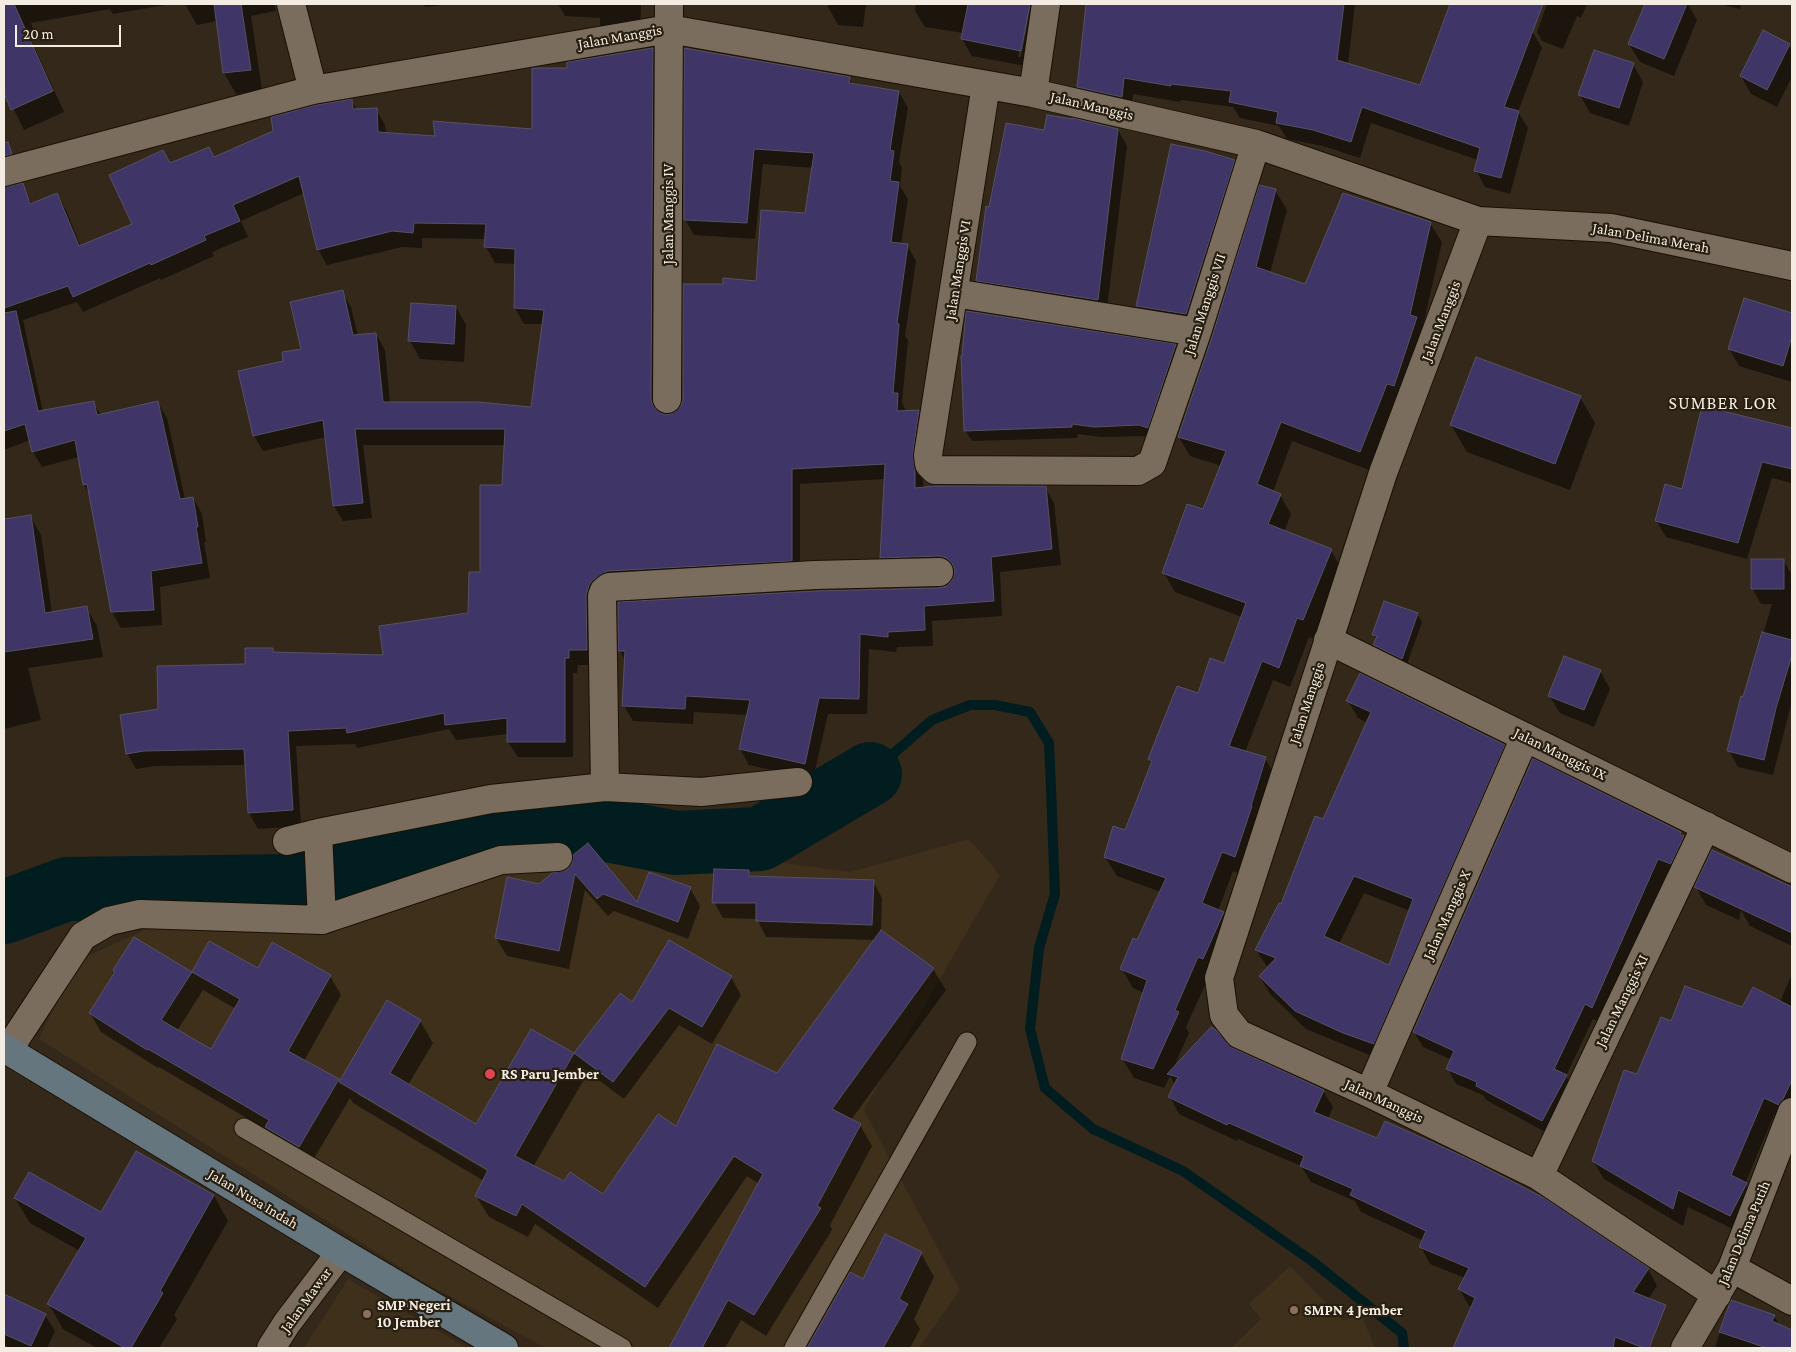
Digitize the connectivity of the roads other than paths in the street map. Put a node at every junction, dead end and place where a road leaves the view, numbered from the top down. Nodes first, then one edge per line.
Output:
1 (291, 4) edge
2 (1046, 4) edge
3 (669, 16) edge
4 (986, 85) junction
5 (313, 90) junction
6 (1033, 93) junction
7 (1256, 144) junction
8 (4, 172) edge
9 (1478, 221) junction
10 (1792, 266) edge
11 (954, 293) junction
12 (1197, 332) junction
13 (667, 399) dead end
14 (1152, 463) joint
15 (938, 572) dead end
16 (1328, 640) junction
17 (1525, 737) junction
18 (798, 782) dead end
19 (605, 787) junction
20 (1706, 826) junction
21 (319, 838) junction
22 (287, 841) dead end
23 (558, 857) dead end
24 (1792, 869) edge
25 (321, 912) junction
26 (967, 1042) dead end
27 (6, 1049) edge
28 (1369, 1093) junction
29 (1792, 1112) edge
30 (244, 1128) dead end
31 (1539, 1176) junction
32 (341, 1252) junction
33 (1732, 1268) junction
34 (1718, 1296) junction
35 (1792, 1301) edge
36 (271, 1348) edge
37 (504, 1348) edge
38 (622, 1348) edge
39 (794, 1348) edge
40 (1685, 1348) edge

1 - 5 street
2 - 6 street
3 - 4 street, Jalan Manggis
3 - 5 street, Jalan Manggis
3 - 13 street, Jalan Manggis IV
4 - 6 street, Jalan Manggis
4 - 11 street, Jalan Manggis VI
5 - 8 street, Jalan Manggis
6 - 7 street, Jalan Manggis
7 - 9 street, Jalan Manggis
7 - 12 street, Jalan Manggis VII
9 - 10 street, Jalan Delima Merah
9 - 16 street, Jalan Manggis
11 - 12 street
11 - 14 street, Jalan Manggis VI
12 - 14 street, Jalan Manggis VII
15 - 19 street
16 - 17 street, Jalan Manggis IX
16 - 28 street, Jalan Manggis
17 - 20 street, Jalan Manggis IX
17 - 28 street, Jalan Manggis X
18 - 19 street
19 - 21 street
20 - 24 street, Jalan Manggis IX
20 - 31 street, Jalan Manggis XI
21 - 22 street
21 - 25 street
23 - 25 street
25 - 27 street
26 - 39 lane
27 - 32 main road, Jalan Nusa Indah
28 - 31 street, Jalan Manggis
29 - 33 street, Jalan Delima Putih
30 - 38 lane
31 - 34 street, Jalan Manggis
32 - 36 street, Jalan Mawar
32 - 37 main road, Jalan Nusa Indah
33 - 34 street, Jalan Delima Putih
33 - 35 street
34 - 40 street, Jalan Delima Putih

